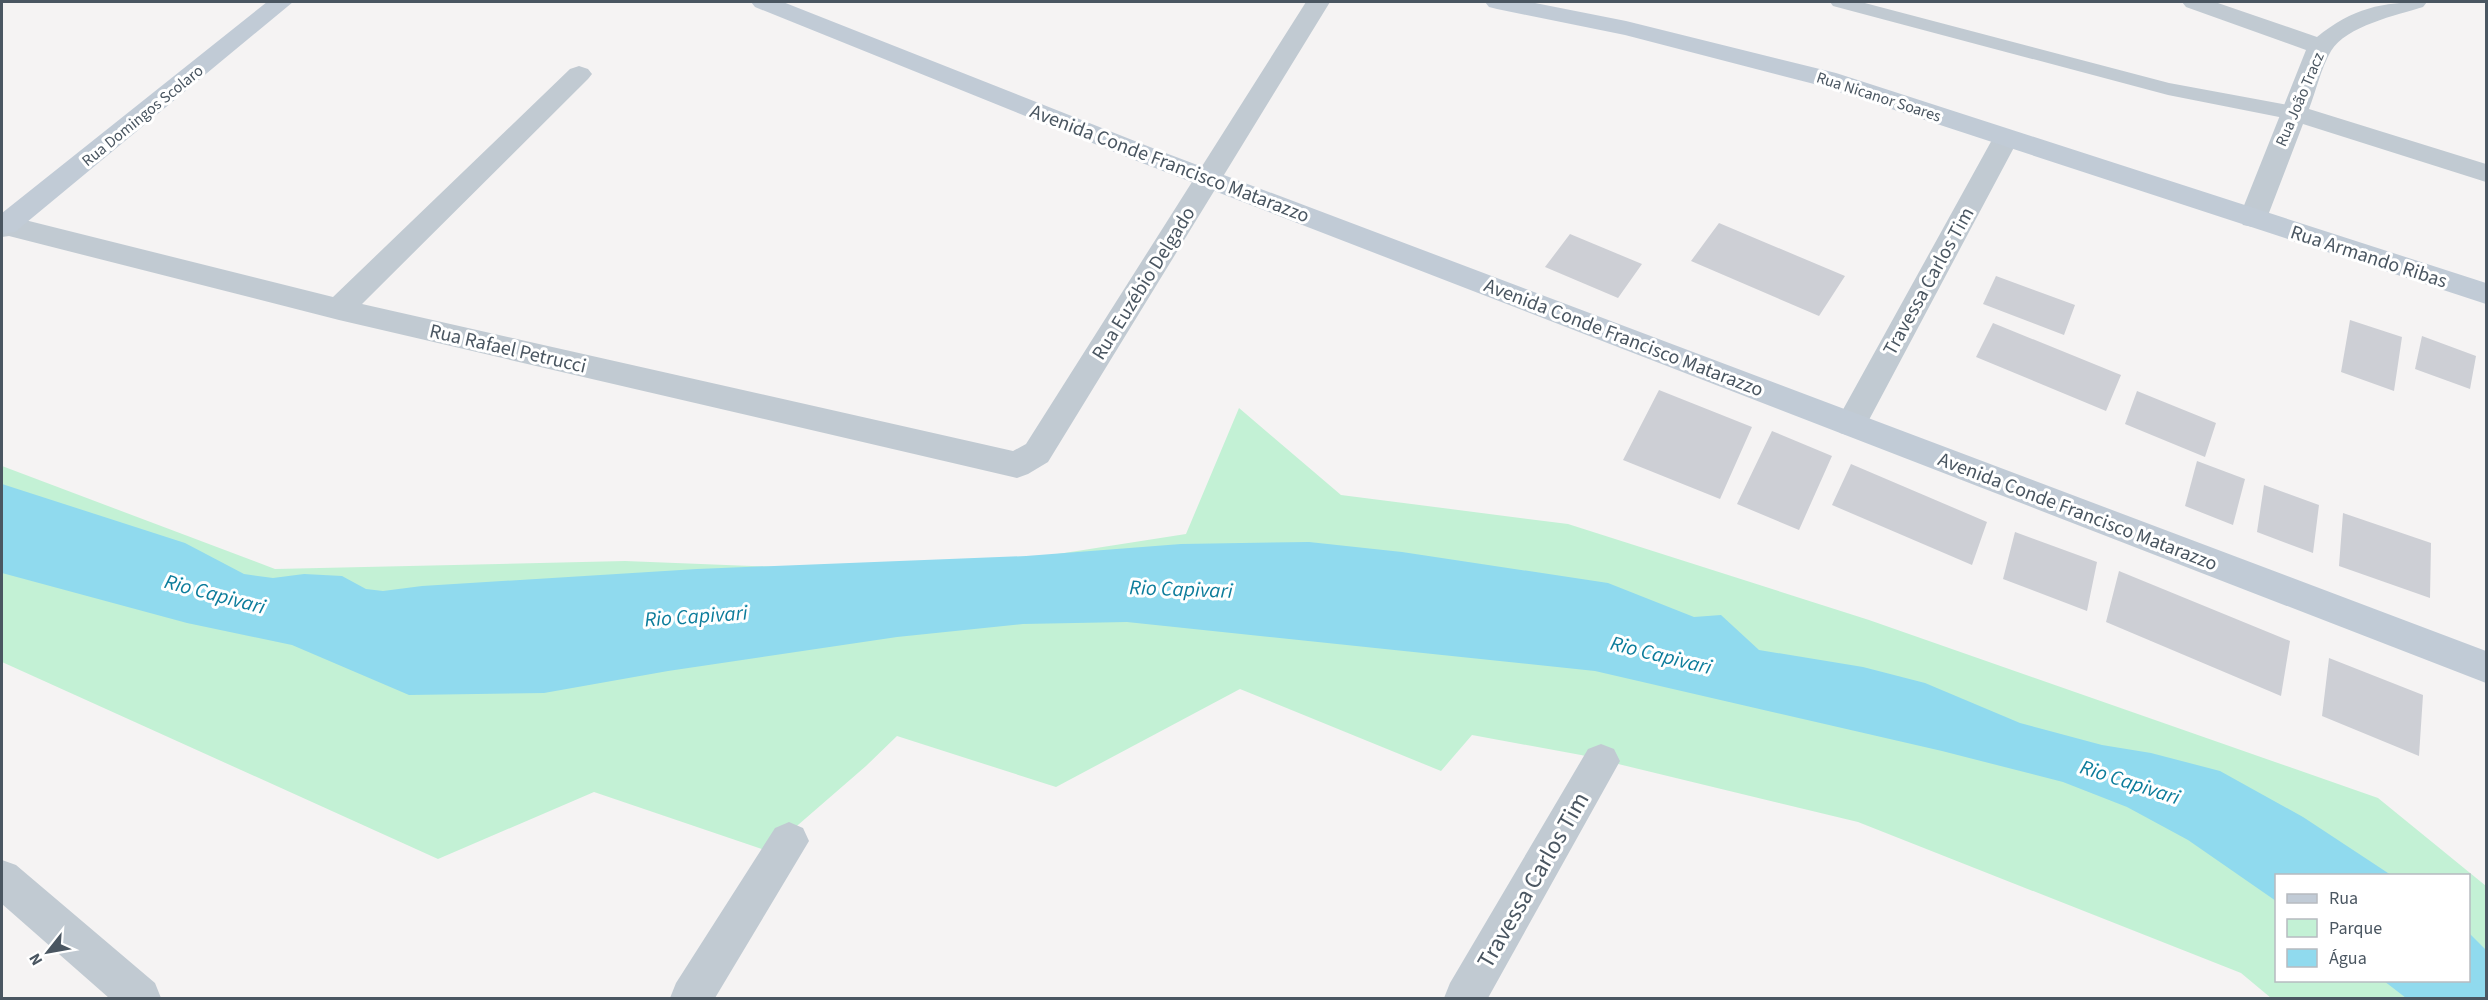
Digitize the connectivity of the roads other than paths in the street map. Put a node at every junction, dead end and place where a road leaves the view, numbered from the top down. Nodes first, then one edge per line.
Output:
1 (282, 2) edge
2 (763, 2) edge
3 (1318, 2) edge
4 (1497, 2) edge
5 (1840, 2) edge
6 (2194, 2) edge
7 (2415, 2) edge
8 (2379, 5) edge
9 (2320, 48) junction
10 (579, 74) dead end
11 (2294, 113) junction
12 (2006, 138) junction
13 (2487, 173) edge
14 (1209, 178) junction
15 (2253, 218) junction
16 (3, 226) edge
17 (2487, 294) edge
18 (339, 309) junction
19 (1851, 424) junction
20 (1017, 465) joint
21 (2487, 667) edge
22 (1601, 761) dead end
23 (789, 842) dead end
24 (2, 879) edge
25 (140, 999) edge
26 (691, 999) edge
27 (1465, 999) edge

1 - 16 street, Rua Domingos Scolaro
2 - 14 street, Avenida Conde Francisco Matarazzo
3 - 14 street, Rua Euzébio Delgado
4 - 12 street, Rua Nicanor Soares
5 - 11 lane
6 - 9 street
7 - 8 street, Rua João Tracz
8 - 9 street, Rua João Tracz
9 - 11 street, Rua João Tracz
10 - 18 street
11 - 13 street
11 - 15 street, Rua João Tracz
12 - 15 street, Rua Nicanor Soares
12 - 19 street, Travessa Carlos Tim
14 - 19 street, Avenida Conde Francisco Matarazzo
14 - 20 street, Rua Euzébio Delgado
15 - 17 street, Rua Armando Ribas
16 - 18 street, Rua Rafael Petrucci
18 - 20 street, Rua Rafael Petrucci
19 - 21 street, Avenida Conde Francisco Matarazzo
22 - 27 street, Travessa Carlos Tim
23 - 26 street
24 - 25 street

